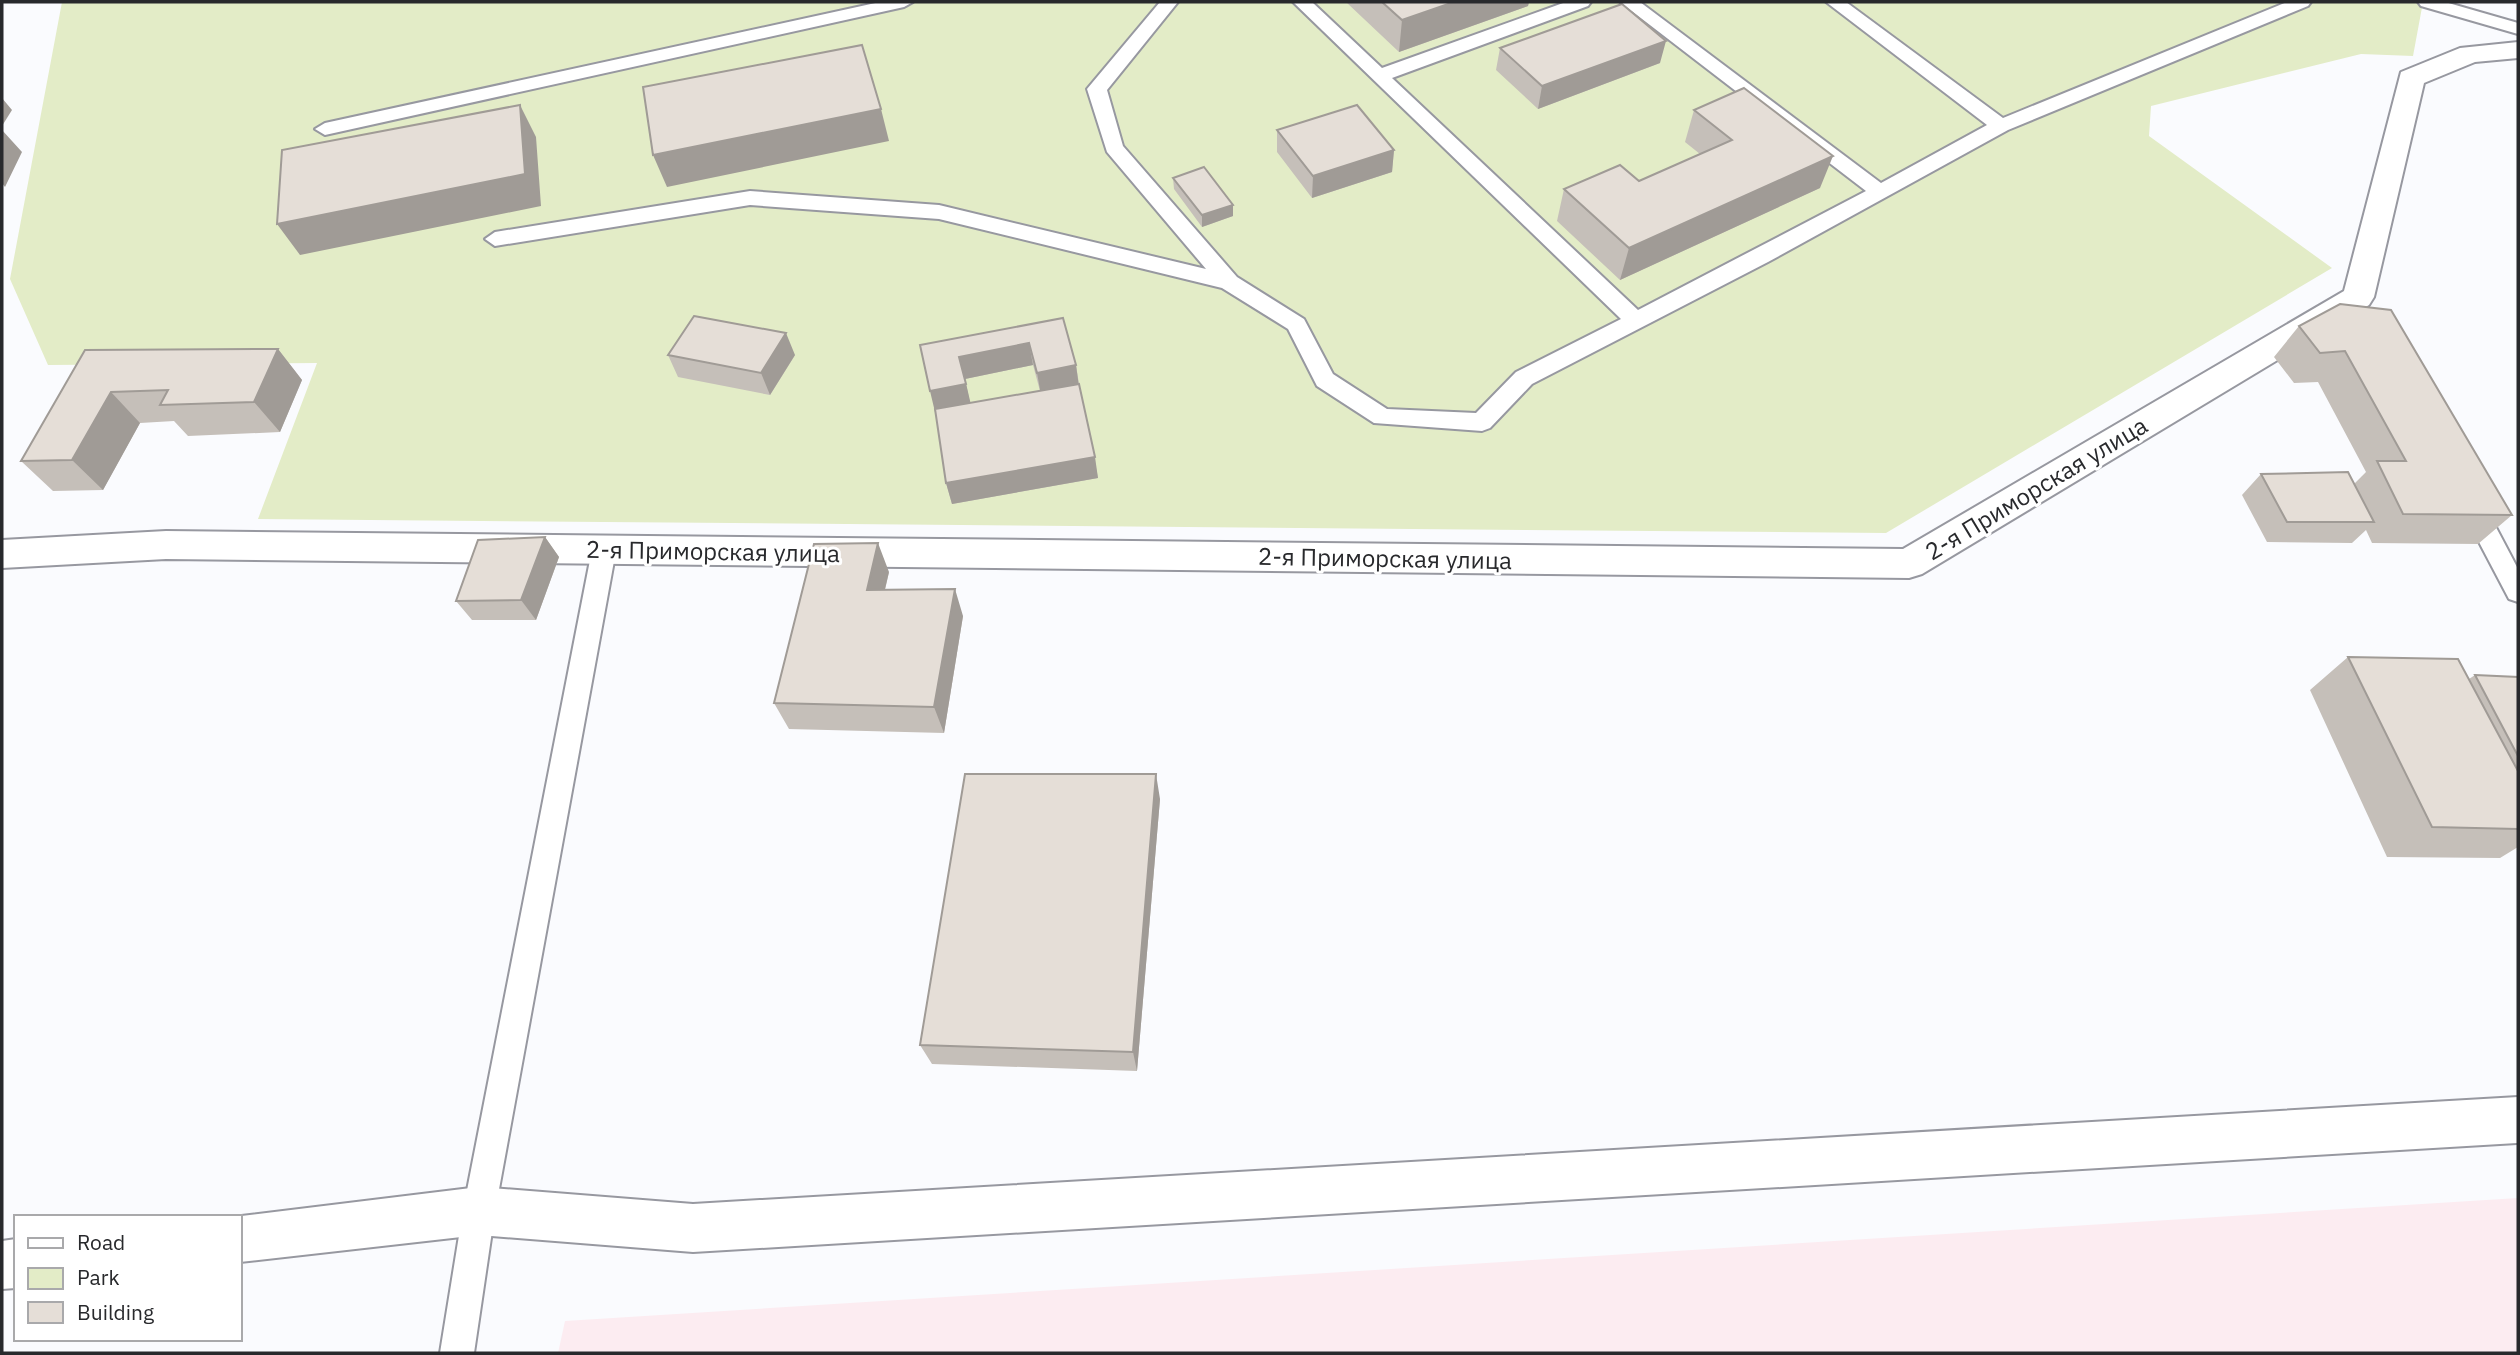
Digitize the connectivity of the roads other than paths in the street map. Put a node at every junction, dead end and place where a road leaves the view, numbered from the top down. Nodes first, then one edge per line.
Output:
1 (904, 2) edge
2 (1169, 2) edge
3 (1302, 2) edge
4 (1582, 2) edge
5 (1629, 2) edge
6 (1835, 2) edge
7 (2302, 2) edge
8 (2427, 2) edge
9 (2518, 29) edge
10 (2518, 50) edge
11 (1379, 76) junction
12 (2001, 125) junction
13 (325, 129) dead end
14 (1880, 192) junction
15 (495, 239) dead end
16 (1229, 282) junction
17 (1636, 321) junction
18 (2458, 481) edge
19 (604, 550) junction
20 (2, 554) edge
21 (2518, 592) edge
22 (2517, 1120) edge
23 (479, 1211) junction
24 (242, 1238) edge
25 (457, 1353) edge

1 - 13 lane
2 - 16 lane
3 - 11 lane
4 - 11 lane
5 - 14 lane
6 - 12 lane
7 - 12 lane
8 - 9 lane
10 - 19 street, 2-я Приморская улица
11 - 17 lane
12 - 14 lane
14 - 17 lane
15 - 16 lane
16 - 17 lane
18 - 21 lane
19 - 20 street, 2-я Приморская улица
19 - 23 lane
22 - 23 street
23 - 24 street
23 - 25 lane

